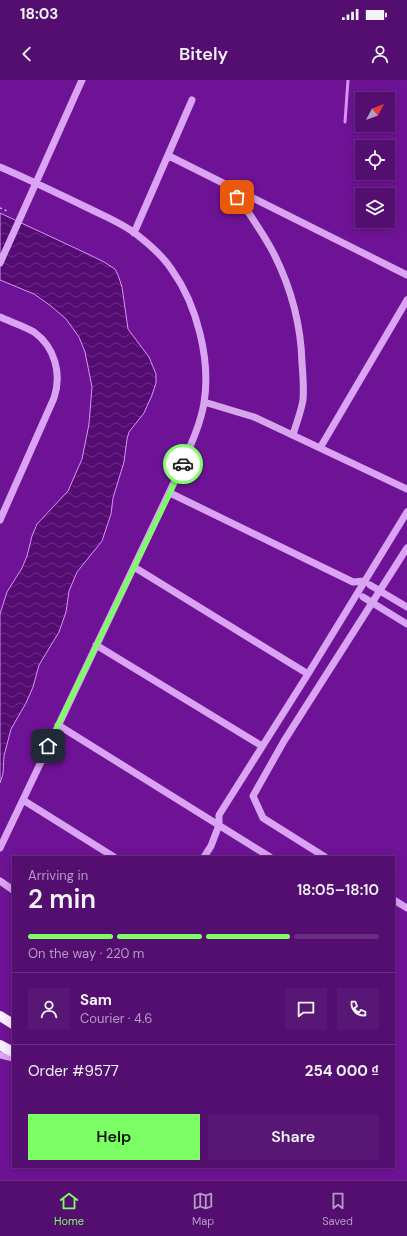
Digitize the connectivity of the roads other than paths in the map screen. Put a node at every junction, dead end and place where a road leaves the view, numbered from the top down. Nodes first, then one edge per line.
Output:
1 (82, 80) edge
2 (192, 100) dead end
3 (169, 156) junction
4 (0, 167) edge
5 (36, 183) junction
6 (231, 187) junction
7 (134, 233) junction
8 (0, 263) edge
9 (407, 275) edge
10 (407, 300) edge
11 (0, 317) edge
12 (204, 402) junction
13 (293, 435) junction
14 (320, 448) junction
15 (407, 489) edge
16 (170, 493) junction
17 (407, 512) edge
18 (0, 520) edge
19 (407, 548) edge
20 (134, 567) junction
21 (352, 582) junction
22 (367, 583) junction
23 (380, 591) junction
24 (360, 594) junction
25 (373, 602) junction
26 (407, 607) edge
27 (407, 624) edge
28 (96, 645) junction
29 (308, 674) junction
30 (58, 725) junction
31 (262, 746) junction
32 (23, 800) junction
33 (219, 825) junction
34 (0, 848) edge
35 (112, 856) edge
36 (205, 856) edge
37 (268, 856) edge
38 (323, 856) edge
39 (0, 881) edge
40 (12, 889) edge
41 (395, 901) edge
42 (407, 908) edge
43 (0, 1016) edge
44 (12, 1023) edge
45 (0, 1045) edge
46 (12, 1051) edge
47 (0, 1055) edge
48 (12, 1058) edge

1 - 5 street
2 - 3 street
3 - 6 street
3 - 7 street
4 - 5 street
5 - 7 street
5 - 8 street
6 - 9 street
6 - 13 street
7 - 12 street
10 - 14 street
11 - 18 street
12 - 13 street
12 - 16 street
13 - 14 street
14 - 15 street
16 - 20 street
16 - 21 street
17 - 22 street
19 - 23 street
20 - 28 street
20 - 29 street
21 - 22 street
21 - 24 street
22 - 23 street
22 - 24 street
23 - 25 street
23 - 26 street
24 - 25 street
24 - 29 street
25 - 27 street
25 - 38 street
28 - 30 street
28 - 31 street
29 - 31 street
30 - 32 street
30 - 33 street
31 - 33 street
32 - 34 street
32 - 35 street
33 - 36 street
33 - 37 street
39 - 40 street
41 - 42 street
43 - 44 main road
45 - 46 main road
47 - 48 street

